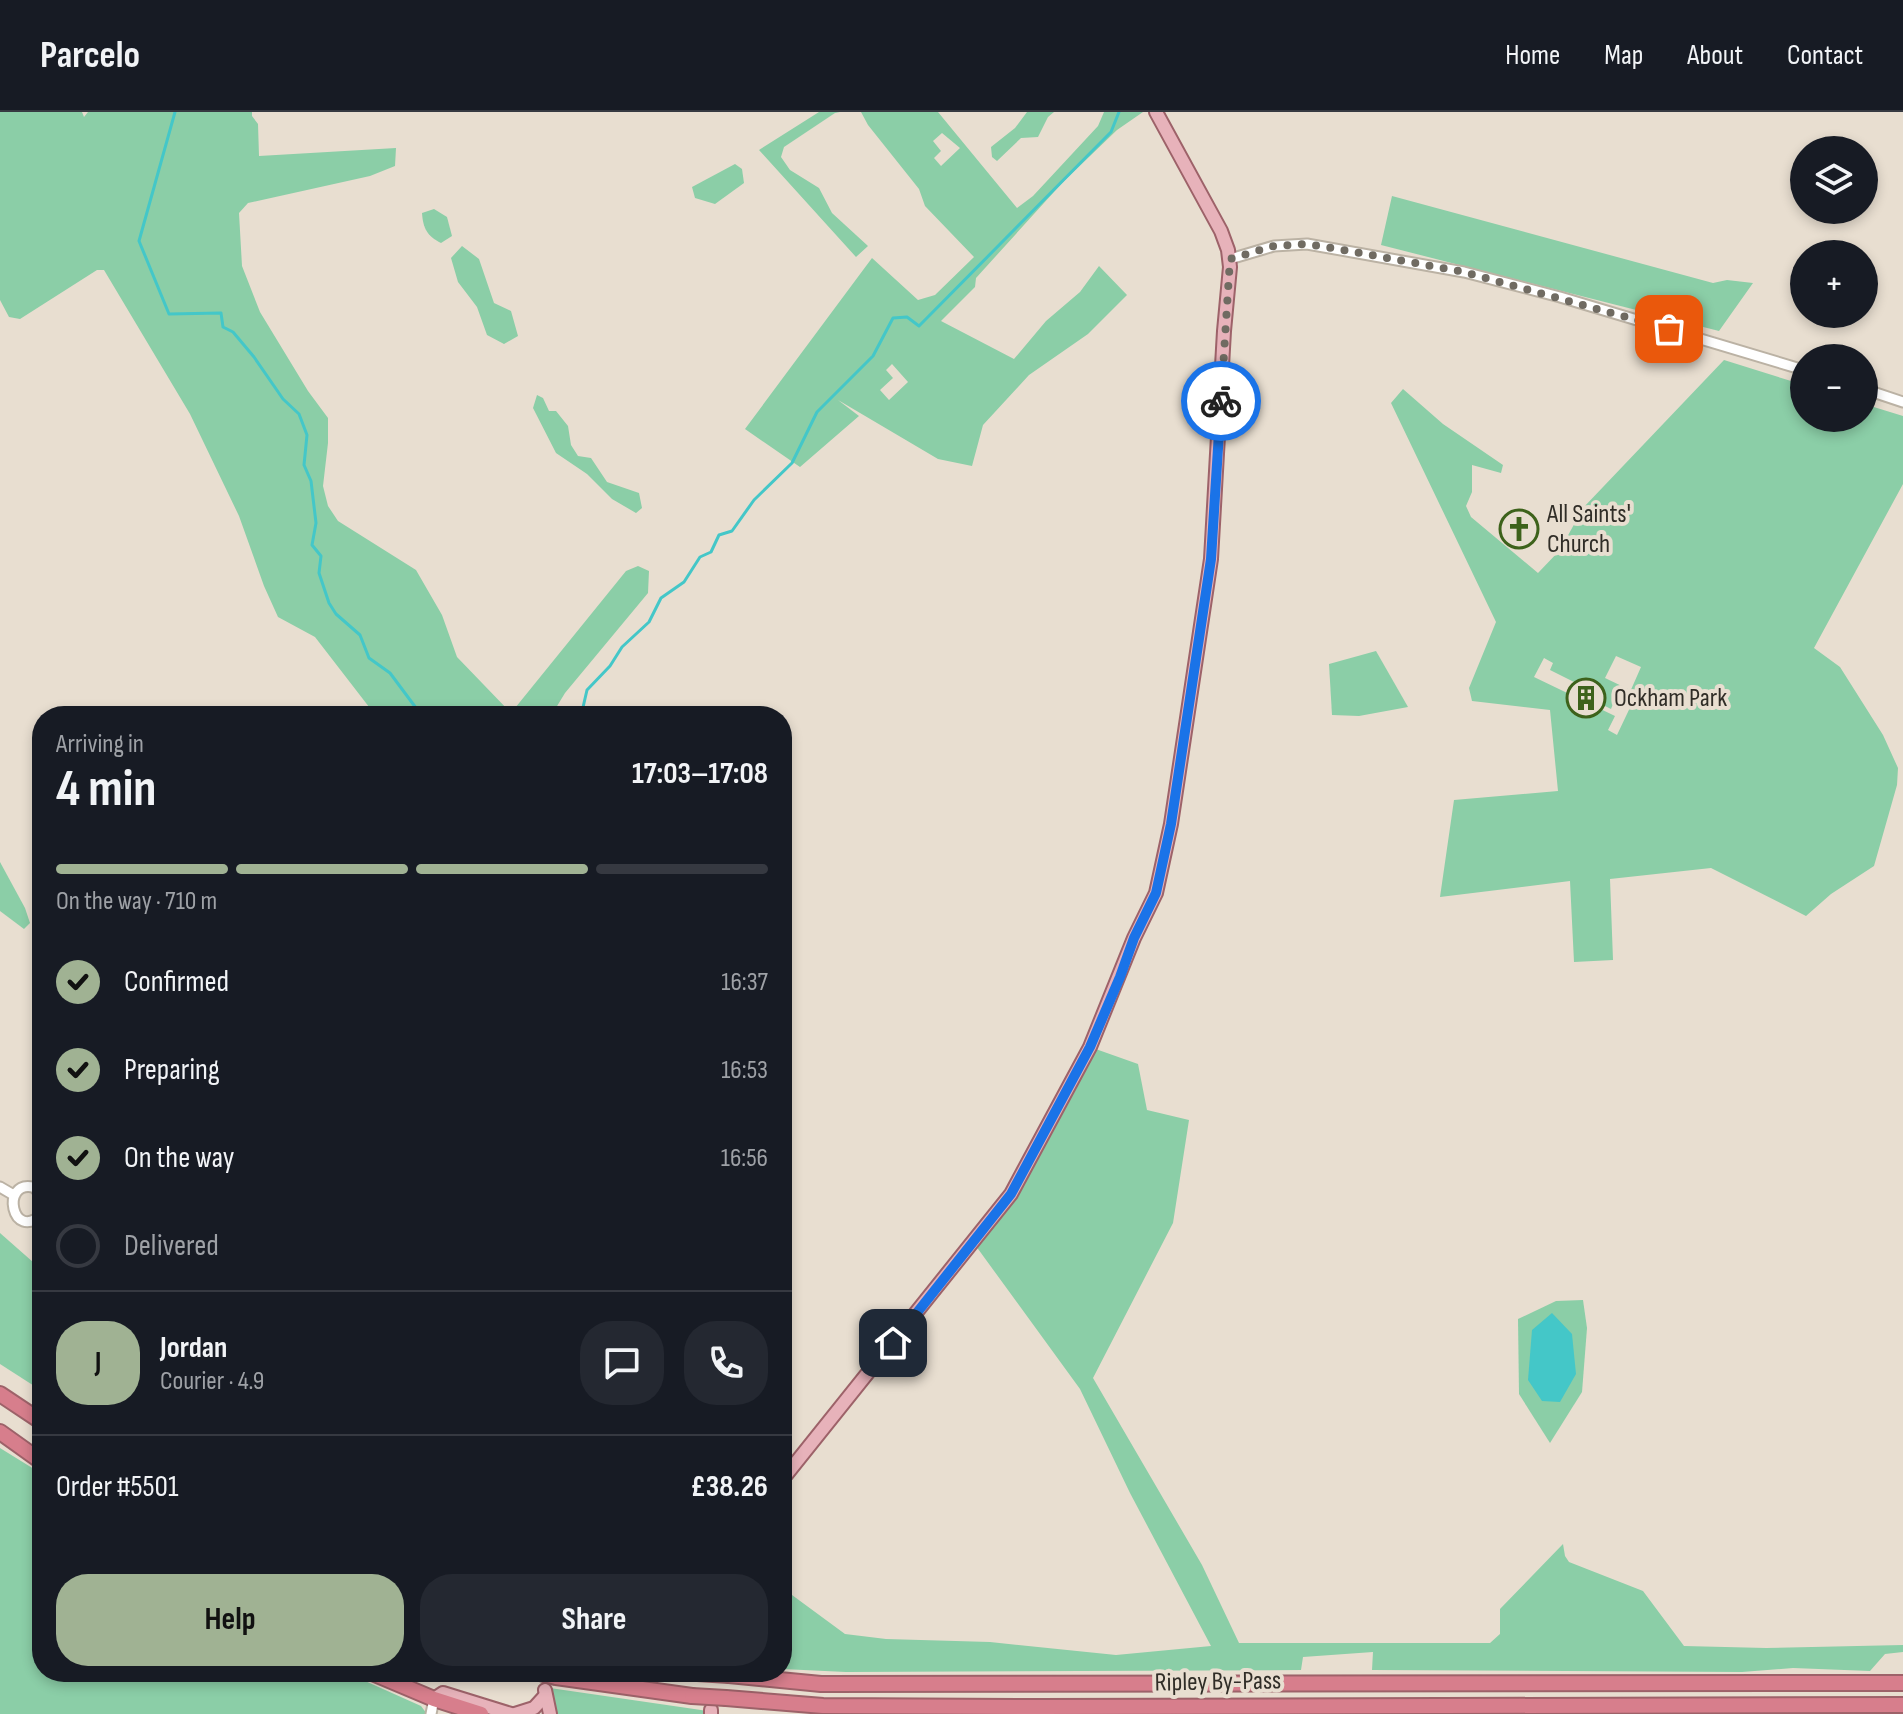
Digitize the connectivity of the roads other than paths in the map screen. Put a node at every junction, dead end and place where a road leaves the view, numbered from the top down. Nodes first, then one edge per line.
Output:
1 (1156, 112) edge
2 (1230, 259) junction
3 (1790, 366) edge
4 (1878, 394) edge
5 (1903, 402) edge
6 (0, 1187) edge
7 (32, 1188) edge
8 (12, 1194) junction
9 (32, 1221) edge
10 (0, 1393) edge
11 (32, 1408) edge
12 (32, 1415) edge
13 (0, 1431) edge
14 (32, 1449) edge
15 (32, 1455) edge
16 (792, 1468) edge
17 (792, 1681) edge
18 (388, 1682) edge
19 (545, 1682) edge
20 (1903, 1683) edge
21 (549, 1686) junction
22 (1903, 1705) edge
23 (432, 1706) edge
24 (464, 1709) junction
25 (448, 1714) edge
26 (481, 1714) edge
27 (513, 1714) edge
28 (550, 1714) edge

1 - 2 main road
2 - 3 street
2 - 16 main road
4 - 5 street
6 - 8 street
7 - 8 street
8 - 9 street
10 - 11 highway
10 - 12 highway
13 - 14 highway
13 - 15 highway
17 - 20 highway, Ripley By-Pass, bridge
18 - 23 highway
19 - 21 highway, Ripley By-Pass, bridge
21 - 22 highway, Ripley By-Pass, bridge
21 - 27 main road
21 - 28 main road
23 - 24 highway
23 - 27 main road
24 - 25 street
24 - 26 highway

